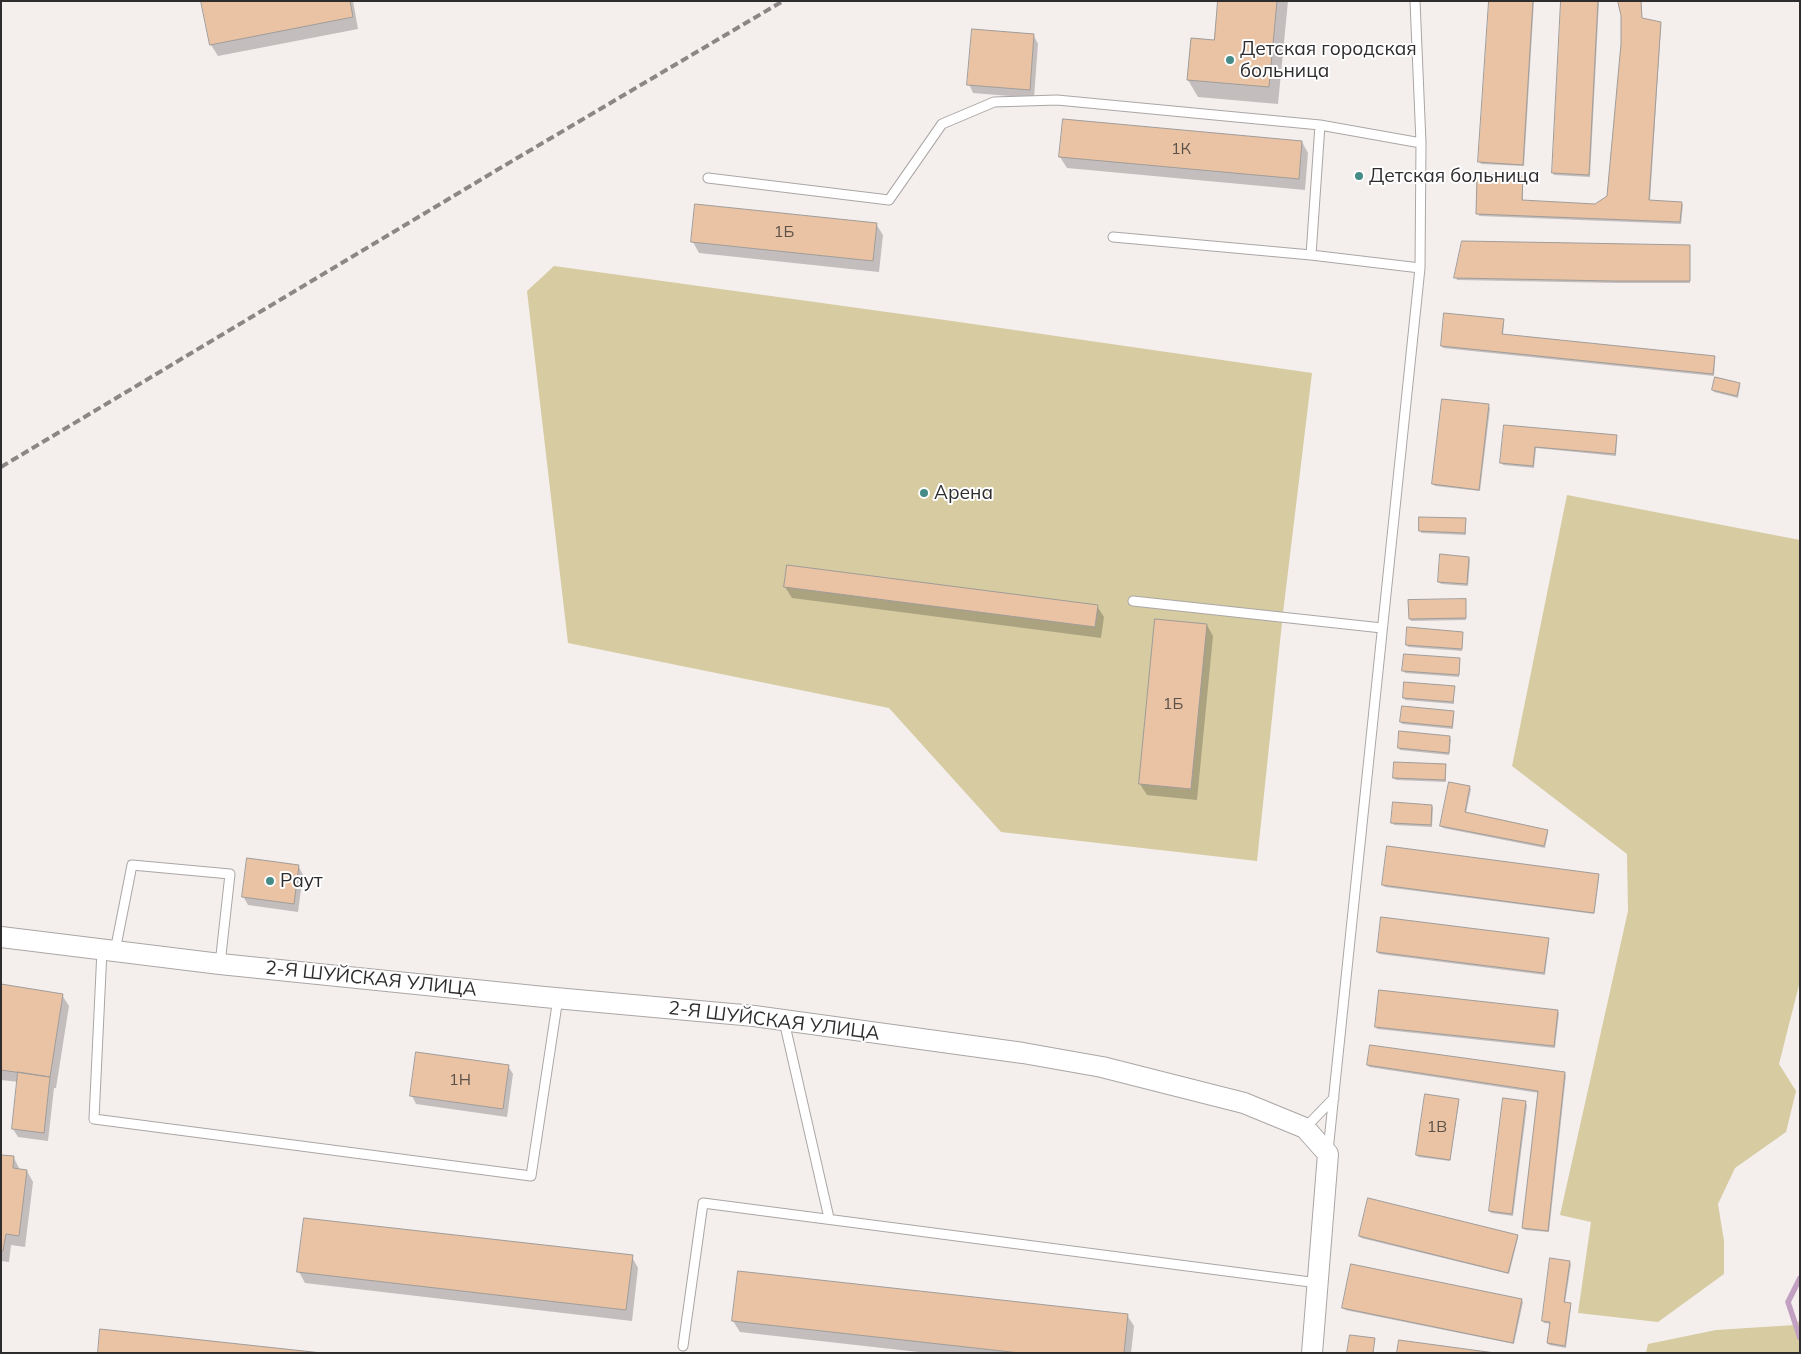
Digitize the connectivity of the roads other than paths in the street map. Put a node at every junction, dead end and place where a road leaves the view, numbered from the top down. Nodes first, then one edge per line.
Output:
1 (1414, 1) edge
2 (1320, 125) junction
3 (1420, 143) junction
4 (708, 178) dead end
5 (1113, 237) dead end
6 (1311, 255) junction
7 (1420, 268) junction
8 (1133, 601) dead end
9 (1382, 628) junction
10 (1, 937) edge
11 (109, 950) junction
12 (220, 964) junction
13 (558, 998) junction
14 (784, 1020) junction
15 (1334, 1098) junction
16 (1305, 1128) junction
17 (1328, 1154) junction
18 (829, 1218) junction
19 (1318, 1282) junction
20 (683, 1346) dead end
21 (1312, 1353) edge

1 - 3 lane
2 - 3 lane
2 - 4 lane
2 - 6 lane
3 - 7 lane
5 - 6 lane
6 - 7 lane
7 - 9 lane
8 - 9 lane
9 - 15 lane
10 - 11 street, 2-Я ШУЙСКАЯ УЛИЦА
11 - 12 street, 2-Я ШУЙСКАЯ УЛИЦА
11 - 12 lane
11 - 13 lane
12 - 13 street, 2-Я ШУЙСКАЯ УЛИЦА
13 - 14 street, 2-Я ШУЙСКАЯ УЛИЦА
14 - 16 street, 2-Я ШУЙСКАЯ УЛИЦА
14 - 18 lane
15 - 16 lane
15 - 17 lane
16 - 17 street, 2-Я ШУЙСКАЯ УЛИЦА
17 - 19 street
18 - 19 lane
18 - 20 lane
19 - 21 street

